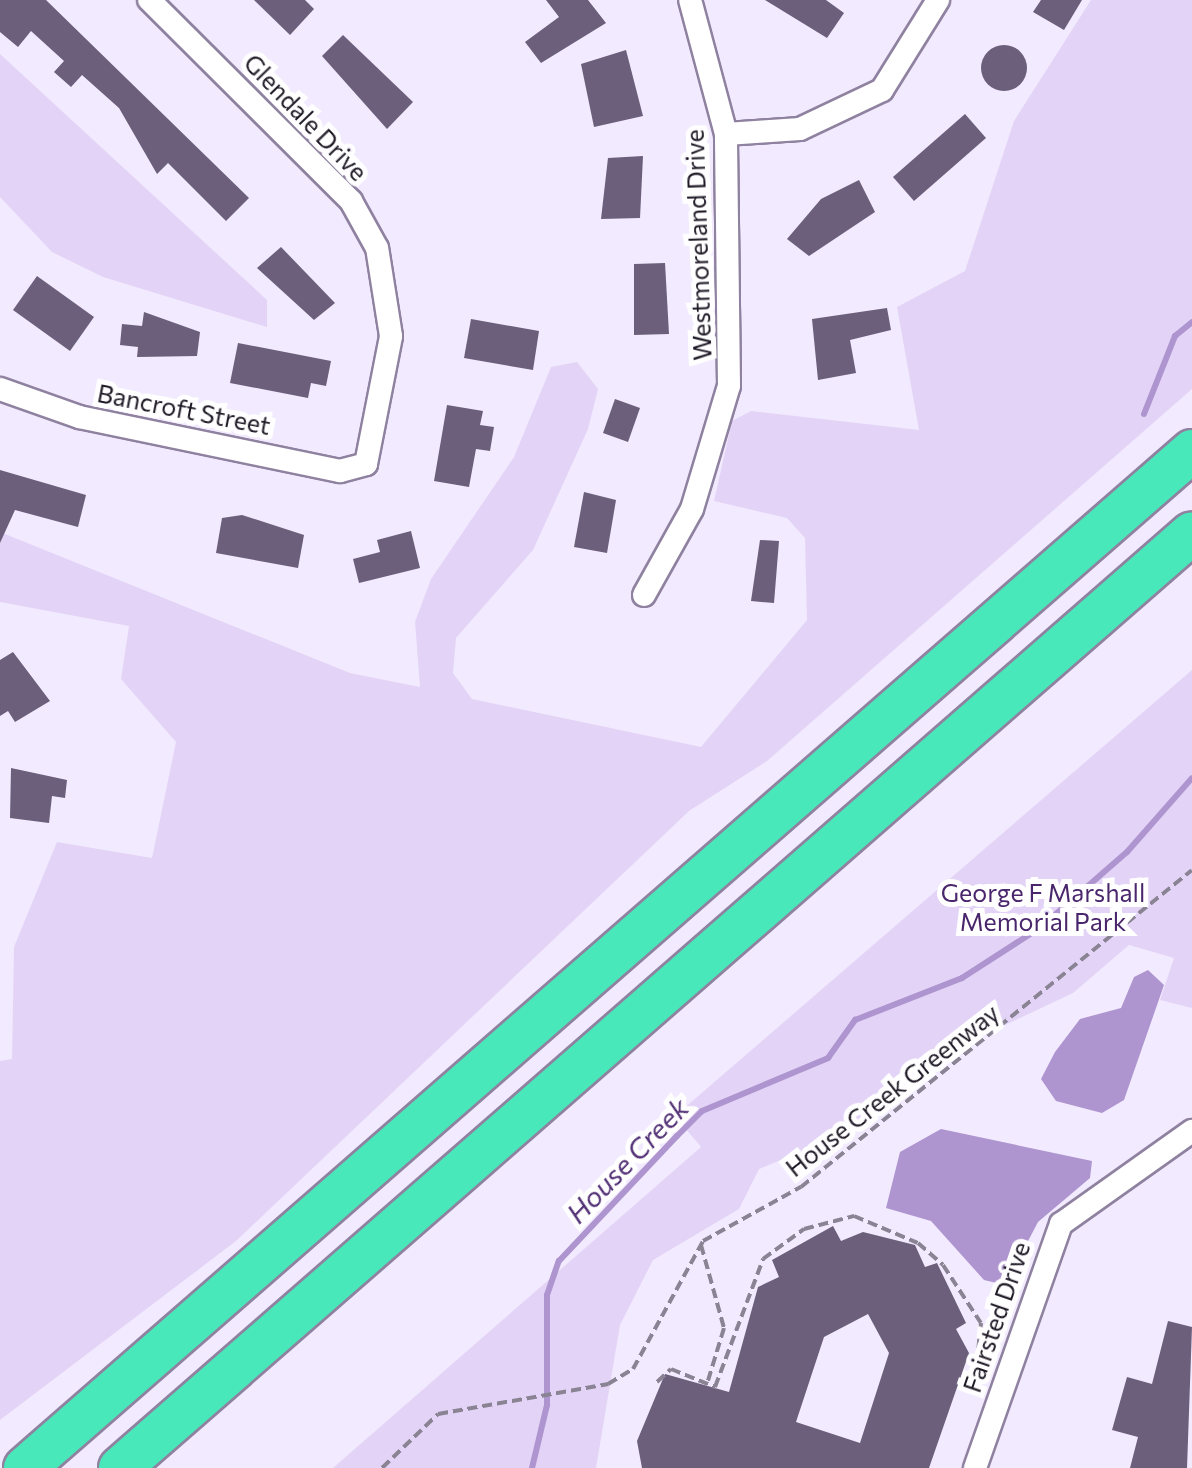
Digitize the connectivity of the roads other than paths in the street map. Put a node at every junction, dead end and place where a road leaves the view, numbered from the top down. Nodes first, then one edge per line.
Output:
1 (149, 0) edge
2 (690, 0) edge
3 (938, 0) edge
4 (726, 134) junction
5 (0, 389) edge
6 (1192, 451) edge
7 (358, 466) joint
8 (1192, 534) edge
9 (644, 595) dead end
10 (1192, 1131) edge
11 (25, 1468) edge
12 (120, 1468) edge
13 (974, 1468) edge

1 - 7 street, Glendale Drive
2 - 4 street, Westmoreland Drive
3 - 4 street
4 - 9 street, Westmoreland Drive
5 - 7 street, Bancroft Street
6 - 11 highway
8 - 12 highway
10 - 13 street, Fairsted Drive

